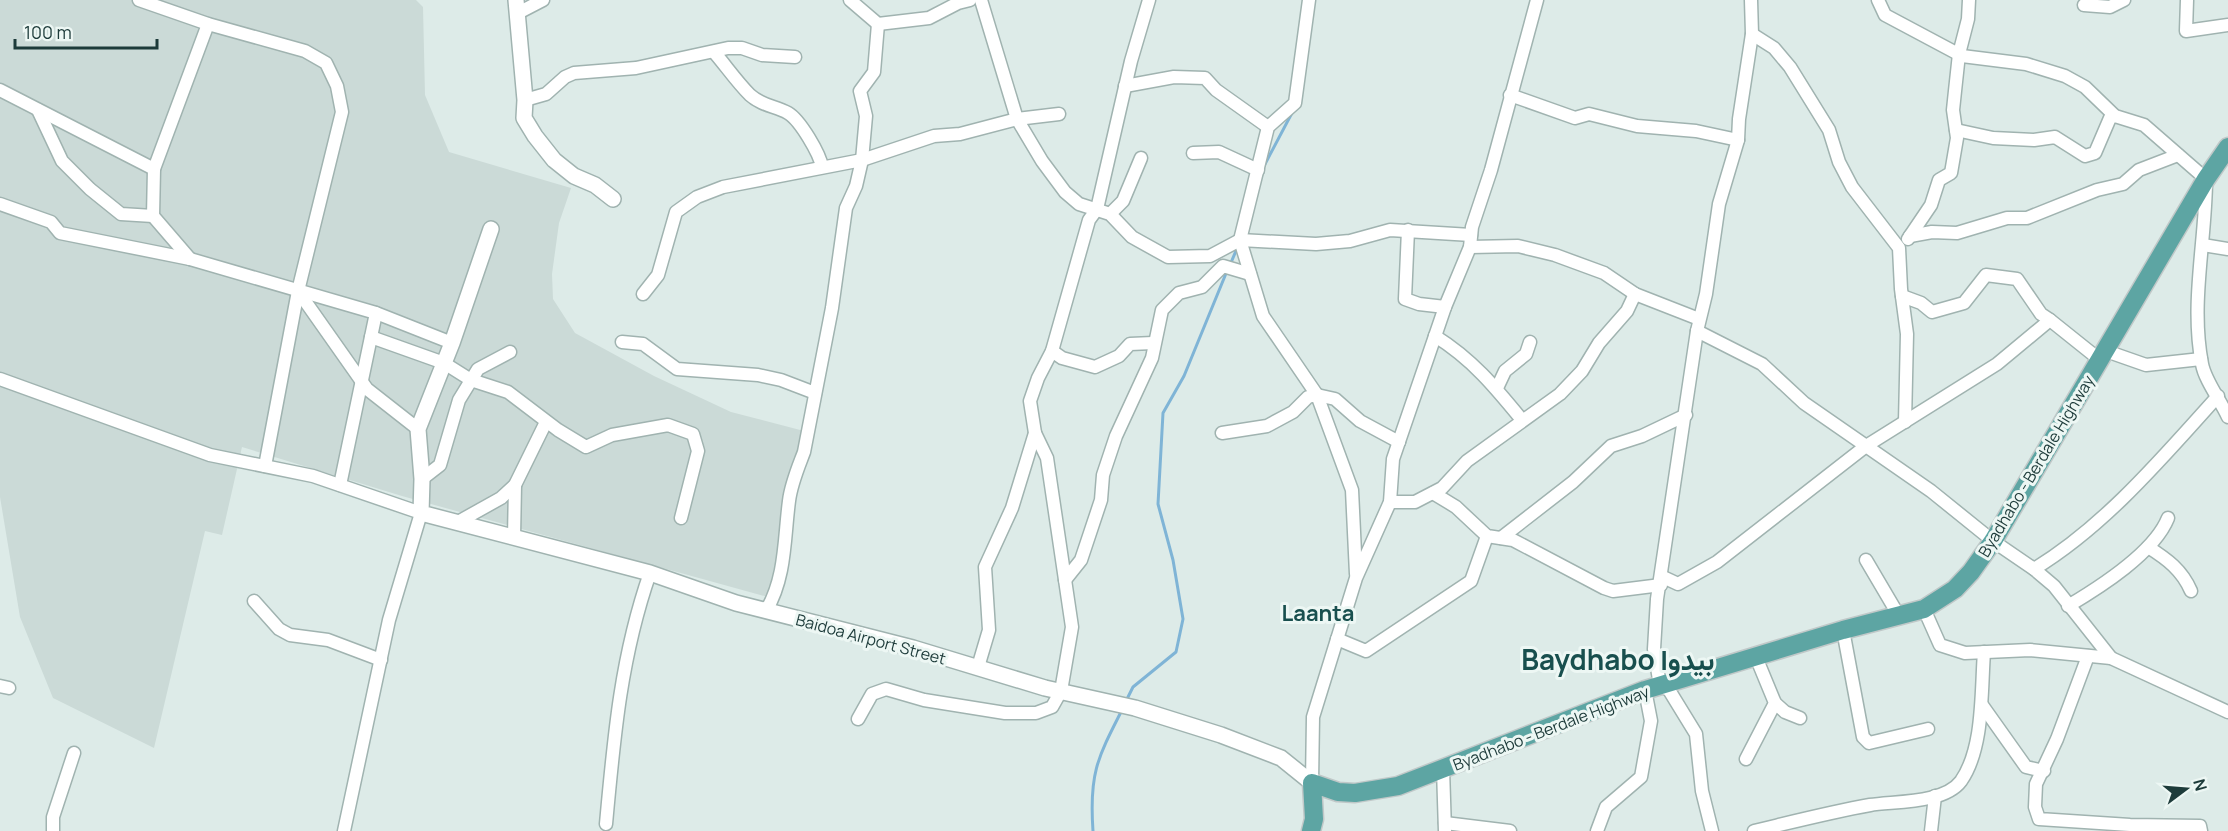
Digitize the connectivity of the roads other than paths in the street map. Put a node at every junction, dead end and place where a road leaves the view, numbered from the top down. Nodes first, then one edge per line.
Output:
1 (139, 0) edge
2 (543, 0) edge
3 (850, 0) edge
4 (970, 0) edge
5 (981, 0) edge
6 (1149, 0) edge
7 (1309, 0) edge
8 (1537, 0) edge
9 (1751, 0) edge
10 (1878, 0) edge
11 (1969, 0) edge
12 (2124, 0) edge
13 (2187, 0) edge
14 (2084, 5) dead end
15 (517, 6) edge
16 (208, 24) junction
17 (878, 24) junction
18 (2228, 25) edge
19 (1752, 34) junction
20 (714, 52) junction
21 (1959, 54) junction
22 (795, 57) dead end
23 (1125, 86) junction
24 (0, 90) edge
25 (1510, 95) junction
26 (525, 100) junction
27 (38, 110) junction
28 (1059, 114) dead end
29 (2115, 116) junction
30 (1017, 119) junction
31 (1268, 127) junction
32 (1956, 130) junction
33 (1738, 140) junction
34 (2228, 147) edge
35 (1193, 153) dead end
36 (2178, 155) junction
37 (1141, 158) dead end
38 (862, 160) junction
39 (822, 167) junction
40 (154, 169) junction
41 (1258, 170) junction
42 (2206, 179) junction
43 (613, 199) dead end
44 (0, 204) edge
45 (1097, 209) junction
46 (1110, 214) junction
47 (153, 216) junction
48 (491, 229) dead end
49 (1408, 230) junction
50 (1910, 236) junction
51 (1240, 240) junction
52 (1470, 241) junction
53 (2204, 245) junction
54 (1899, 248) junction
55 (2228, 249) edge
56 (1210, 255) junction
57 (190, 259) junction
58 (1223, 266) junction
59 (1250, 274) junction
60 (298, 291) junction
61 (644, 294) dead end
62 (1635, 294) junction
63 (1902, 296) junction
64 (1445, 307) junction
65 (376, 313) junction
66 (2050, 320) junction
67 (1698, 325) junction
68 (1435, 336) junction
69 (371, 337) junction
70 (622, 342) dead end
71 (1530, 342) dead end
72 (452, 343) junction
73 (1153, 344) junction
74 (1052, 351) junction
75 (510, 352) dead end
76 (2103, 356) junction
77 (2201, 359) junction
78 (444, 363) junction
79 (0, 379) edge
80 (471, 380) junction
81 (361, 381) junction
82 (1497, 388) junction
83 (816, 393) junction
84 (1317, 395) junction
85 (2222, 398) edge
86 (1686, 415) junction
87 (2228, 417) edge
88 (1522, 420) junction
89 (546, 422) junction
90 (1905, 422) junction
91 (418, 429) junction
92 (1035, 433) junction
93 (1222, 433) dead end
94 (1399, 442) junction
95 (1866, 446) junction
96 (265, 466) junction
97 (422, 479) junction
98 (514, 484) junction
99 (340, 485) junction
100 (1433, 493) junction
101 (1390, 502) junction
102 (421, 513) junction
103 (681, 518) dead end
104 (2168, 518) dead end
105 (458, 522) junction
106 (1487, 536) junction
107 (514, 537) junction
108 (1501, 538) junction
109 (1993, 541) junction
110 (2148, 547) junction
111 (1866, 560) dead end
112 (2034, 568) junction
113 (650, 573) junction
114 (1356, 578) junction
115 (1065, 580) junction
116 (1662, 581) junction
117 (2191, 591) dead end
118 (775, 593) junction
119 (254, 601) dead end
120 (2068, 606) junction
121 (1924, 609) junction
122 (766, 611) junction
123 (1899, 616) junction
124 (800, 621) junction
125 (1843, 630) junction
126 (1337, 639) junction
127 (1984, 652) junction
128 (2088, 656) junction
129 (1756, 657) junction
130 (2111, 658) junction
131 (381, 660) junction
132 (978, 668) junction
133 (1653, 688) junction
134 (1061, 691) junction
135 (1775, 703) junction
136 (1982, 705) junction
137 (2228, 711) edge
138 (1800, 717) dead end
139 (858, 719) dead end
140 (1928, 729) dead end
141 (74, 753) dead end
142 (1746, 759) dead end
143 (1443, 769) junction
144 (2044, 771) junction
145 (1312, 783) junction
146 (1935, 796) junction
147 (606, 824) dead end
148 (1445, 827) edge
149 (53, 831) edge
150 (344, 831) edge
151 (1311, 831) edge
152 (1510, 831) edge
153 (1597, 831) edge
154 (1712, 831) edge
155 (1754, 831) edge
156 (1931, 831) edge
157 (2201, 831) edge

1 - 16 street
2 - 15 street
3 - 17 street
4 - 17 street
5 - 30 street
6 - 23 street
7 - 31 street
8 - 25 street
9 - 19 street
10 - 21 street
11 - 21 street
12 - 14 street
13 - 18 street
15 - 26 street
16 - 40 street
16 - 60 street
17 - 38 street
19 - 33 street
19 - 54 street
20 - 22 street
20 - 26 street
20 - 39 street
21 - 29 street
21 - 32 street
23 - 31 street
23 - 45 street
24 - 27 street
25 - 33 street
25 - 52 street
26 - 43 street
27 - 40 street
27 - 47 street
28 - 30 street
29 - 32 street
29 - 36 street
30 - 38 street
30 - 45 street
31 - 41 street
32 - 50 street
33 - 67 street
34 - 42 main road, Byadhabo - Berdale Highway
35 - 41 street
36 - 42 street
36 - 50 street
37 - 46 street
38 - 39 street
38 - 83 street
39 - 61 street
40 - 47 street
41 - 51 street
42 - 53 street
42 - 76 main road, Byadhabo - Berdale Highway
44 - 57 street
45 - 46 street
45 - 74 street
46 - 56 street
47 - 57 street
48 - 72 street
49 - 51 street
49 - 52 street
49 - 64 street
50 - 54 street
51 - 56 street
51 - 59 street
52 - 62 street
52 - 64 street
53 - 55 street
53 - 77 street
54 - 63 street
56 - 58 street
57 - 60 street
58 - 59 street
58 - 73 street
59 - 84 street
60 - 65 street
60 - 81 street
60 - 96 street
62 - 67 street
62 - 88 street
63 - 66 street
63 - 90 street
64 - 68 street
65 - 69 street
65 - 72 street
66 - 76 street
66 - 90 street
67 - 86 street
67 - 95 street
68 - 82 street
68 - 94 street
69 - 78 street
69 - 81 street
70 - 83 street
71 - 82 street
72 - 78 street
73 - 74 street
73 - 115 street
74 - 92 street
75 - 80 street
76 - 77 street
76 - 109 main road, Byadhabo - Berdale Highway
77 - 85 street
78 - 80 street
78 - 91 street
79 - 96 street
80 - 89 street
80 - 97 street
81 - 91 street
81 - 99 street
82 - 88 street
83 - 118 street
84 - 93 street
84 - 94 street
84 - 114 street
85 - 87 street
85 - 112 street
86 - 108 street
86 - 116 street
88 - 100 street
89 - 98 street
89 - 103 street
90 - 95 street
91 - 97 street
92 - 115 street
92 - 132 street
94 - 101 street
95 - 109 street
95 - 116 street
96 - 99 street
97 - 102 street
98 - 105 street
98 - 107 street
99 - 102 street
100 - 101 street
100 - 106 street
101 - 114 street
102 - 105 street, Baidoa Airport Street
102 - 131 street
104 - 110 street
105 - 107 street, Baidoa Airport Street
106 - 108 street
106 - 126 street
107 - 113 street, Baidoa Airport Street
108 - 116 street
109 - 112 street
109 - 121 main road, Byadhabo - Berdale Highway
110 - 117 street
110 - 120 street
111 - 123 street
112 - 120 street
113 - 122 street, Baidoa Airport Street
113 - 147 street
114 - 126 street
115 - 134 street
116 - 133 street
118 - 122 street
118 - 124 street
119 - 131 street
120 - 130 street
121 - 123 main road, Byadhabo - Berdale Highway
121 - 127 street
122 - 124 street, Baidoa Airport Street
123 - 125 main road, Byadhabo - Berdale Highway
124 - 132 street, Baidoa Airport Street
125 - 129 main road, Byadhabo - Berdale Highway
125 - 140 street
126 - 145 street
127 - 128 street
127 - 136 street
128 - 130 street
128 - 144 street
129 - 133 main road, Byadhabo - Berdale Highway
129 - 135 street
130 - 137 street
131 - 150 street
132 - 134 street, Baidoa Airport Street
133 - 143 main road, Byadhabo - Berdale Highway
133 - 153 street
133 - 154 street
134 - 139 street
134 - 145 street, Baidoa Airport Street
135 - 138 street
135 - 142 street
136 - 144 street
136 - 146 street
141 - 149 street
143 - 145 main road, Byadhabo - Berdale Highway
143 - 148 street
144 - 157 street
145 - 151 main road
146 - 155 street
146 - 156 street
148 - 152 street

